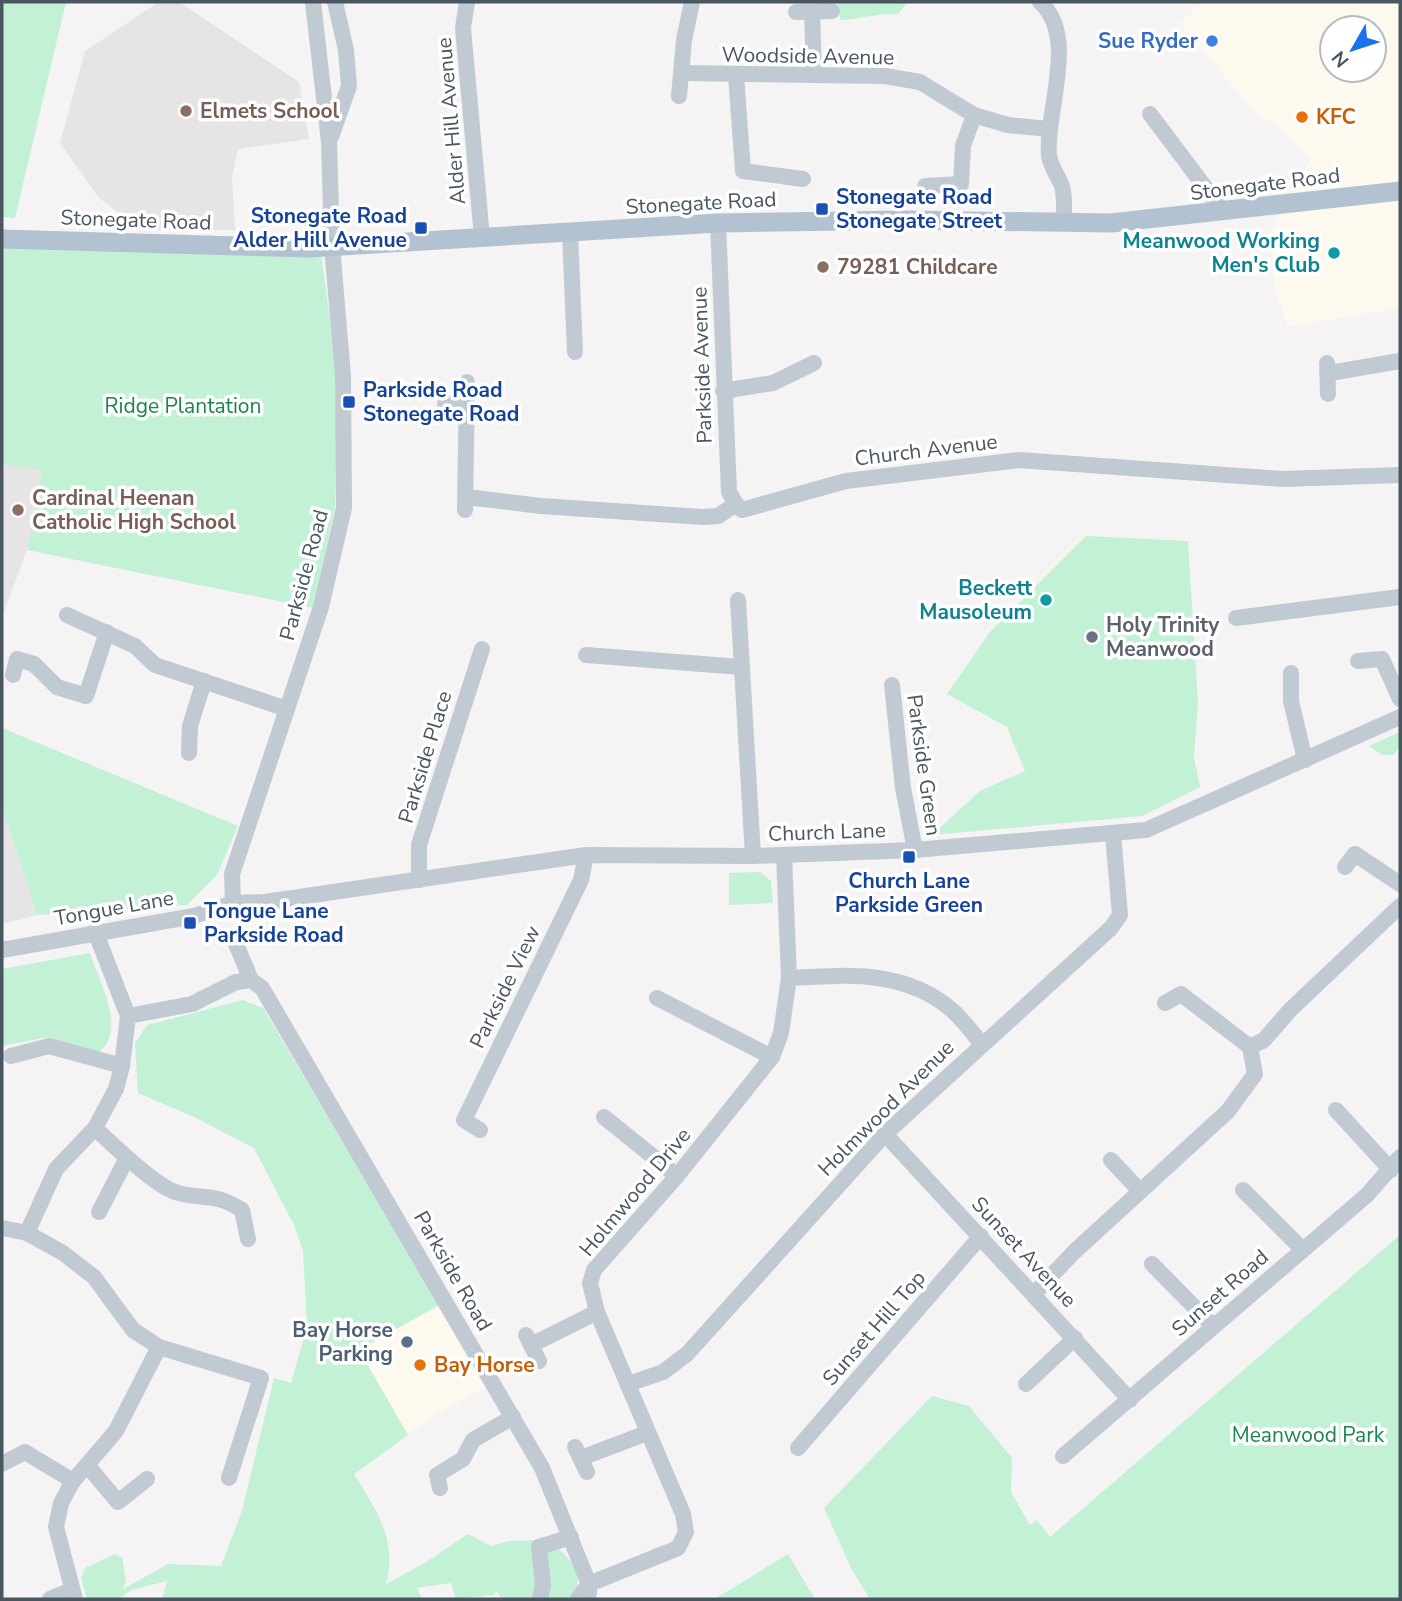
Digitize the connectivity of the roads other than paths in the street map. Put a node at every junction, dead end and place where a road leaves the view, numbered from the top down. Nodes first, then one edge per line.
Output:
1 (313, 2) edge
2 (335, 2) edge
3 (467, 2) edge
4 (692, 2) edge
5 (1050, 5) edge
6 (832, 11) dead end
7 (682, 73) junction
8 (736, 75) junction
9 (814, 75) junction
10 (679, 96) dead end
11 (1150, 114) dead end
12 (974, 115) junction
13 (1048, 129) junction
14 (329, 142) junction
15 (803, 179) dead end
16 (925, 186) dead end
17 (1400, 191) edge
18 (1223, 211) junction
19 (718, 223) junction
20 (1064, 223) junction
21 (570, 233) junction
22 (482, 237) junction
23 (2, 239) edge
24 (332, 246) junction
25 (575, 352) dead end
26 (1400, 361) edge
27 (814, 363) dead end
28 (467, 382) dead end
29 (723, 391) junction
30 (1328, 394) dead end
31 (467, 402) junction
32 (445, 404) dead end
33 (1400, 475) edge
34 (736, 504) junction
35 (1400, 597) edge
36 (738, 600) dead end
37 (67, 615) dead end
38 (1236, 618) dead end
39 (107, 632) junction
40 (482, 649) dead end
41 (586, 656) dead end
42 (1358, 661) dead end
43 (741, 667) junction
44 (1291, 673) dead end
45 (13, 675) dead end
46 (204, 681) junction
47 (892, 685) dead end
48 (1400, 699) edge
49 (287, 709) junction
50 (1400, 717) edge
51 (189, 753) dead end
52 (1305, 760) junction
53 (1113, 835) junction
54 (915, 850) junction
55 (586, 855) junction
56 (784, 855) junction
57 (753, 856) junction
58 (1345, 867) dead end
59 (419, 880) junction
60 (1400, 884) edge
61 (233, 903) junction
62 (1400, 906) edge
63 (95, 931) junction
64 (236, 944) dead end
65 (2, 950) edge
66 (789, 978) junction
67 (251, 980) junction
68 (657, 998) dead end
69 (1166, 1003) dead end
70 (128, 1016) junction
71 (981, 1043) junction
72 (1250, 1046) junction
73 (11, 1056) dead end
74 (772, 1057) junction
75 (122, 1066) junction
76 (1336, 1110) dead end
77 (604, 1117) dead end
78 (95, 1128) junction
79 (480, 1130) dead end
80 (885, 1134) junction
81 (127, 1158) junction
82 (1111, 1160) dead end
83 (1396, 1163) edge
84 (677, 1176) junction
85 (1243, 1190) dead end
86 (1140, 1191) junction
87 (99, 1212) dead end
88 (2, 1228) edge
89 (27, 1233) junction
90 (981, 1236) junction
91 (248, 1239) dead end
92 (1302, 1249) junction
93 (1152, 1264) dead end
94 (1034, 1294) junction
95 (597, 1312) junction
96 (1213, 1326) junction
97 (1075, 1338) junction
98 (159, 1347) junction
99 (539, 1360) dead end
100 (628, 1384) junction
101 (1026, 1384) dead end
102 (1130, 1400) junction
103 (513, 1417) junction
104 (648, 1433) junction
105 (798, 1448) dead end
106 (1063, 1456) dead end
107 (581, 1459) dead end
108 (2, 1464) edge
109 (87, 1465) junction
110 (229, 1478) dead end
111 (147, 1479) dead end
112 (73, 1481) junction
113 (440, 1488) dead end
114 (570, 1537) junction
115 (589, 1592) edge
116 (73, 1595) edge
117 (50, 1599) edge
118 (540, 1599) edge
119 (578, 1599) edge

1 - 14 street, Parkside Road
2 - 14 street
3 - 22 street, Alder Hill Avenue
4 - 7 street
5 - 13 street
6 - 9 street
7 - 8 street, Woodside Avenue
7 - 10 street
8 - 9 street, Woodside Avenue
8 - 15 street
9 - 12 street, Woodside Avenue
11 - 18 street
12 - 13 street, Woodside Avenue
12 - 16 street
13 - 20 street
14 - 24 street, Parkside Road
17 - 18 main road, Stonegate Road
18 - 20 main road, Stonegate Road
19 - 20 main road, Stonegate Road
19 - 21 main road, Stonegate Road
19 - 29 street, Parkside Avenue
21 - 22 main road, Stonegate Road
21 - 25 street
22 - 24 main road, Stonegate Road
23 - 24 main road, Stonegate Road
24 - 49 street, Parkside Road
26 - 30 street
27 - 29 street
28 - 31 street
29 - 34 street, Parkside Avenue
31 - 32 street
31 - 34 street, Church Avenue
33 - 34 street, Church Avenue
35 - 38 street
36 - 43 street
37 - 39 street
39 - 45 street
39 - 46 street
40 - 59 street, Parkside Place
41 - 43 street
42 - 48 street
43 - 57 street
44 - 52 street
46 - 49 street
46 - 51 street
47 - 54 street, Parkside Green
49 - 61 street, Parkside Road
50 - 52 street, Church Lane
52 - 53 street, Church Lane
53 - 54 street, Church Lane
53 - 71 street, Holmwood Avenue
54 - 56 street, Church Lane
55 - 57 street, Church Lane
55 - 59 street, Church Lane
55 - 79 street, Parkside View
56 - 57 street, Church Lane
56 - 66 street, Holmwood Drive
58 - 60 street
59 - 61 street, Church Lane
61 - 63 street, Tongue Lane
62 - 72 street
63 - 65 street, Tongue Lane
63 - 70 street
64 - 67 street, Parkside Road
66 - 71 street
66 - 74 street, Holmwood Drive
67 - 70 street
67 - 103 street, Parkside Road
68 - 74 street
69 - 72 street
70 - 75 street
71 - 80 street, Holmwood Avenue
72 - 86 street
73 - 75 street
74 - 84 street, Holmwood Drive
75 - 78 street
76 - 83 street
77 - 84 street
78 - 81 street
78 - 89 street
80 - 90 street, Sunset Avenue
80 - 100 street, Holmwood Avenue
81 - 87 street
81 - 91 street
82 - 86 street
83 - 92 street, Sunset Road
84 - 95 street, Holmwood Drive
85 - 92 street
86 - 94 street
88 - 89 street
89 - 98 street
90 - 94 street, Sunset Avenue
90 - 105 street, Sunset Hill Top
92 - 96 street, Sunset Road
93 - 96 street
94 - 97 street, Sunset Avenue
95 - 99 street
95 - 100 street, Holmwood Drive
96 - 102 street, Sunset Road
97 - 101 street
97 - 102 street, Sunset Avenue
98 - 109 street
98 - 110 street
100 - 104 street, Holmwood Drive
102 - 106 street, Sunset Road
103 - 113 street
103 - 114 street, Parkside Road
104 - 107 street
104 - 115 street, Holmwood Drive
108 - 112 street
109 - 111 street
109 - 112 street
112 - 116 street
114 - 115 street, Parkside Road
114 - 118 street
115 - 119 street
116 - 117 street

